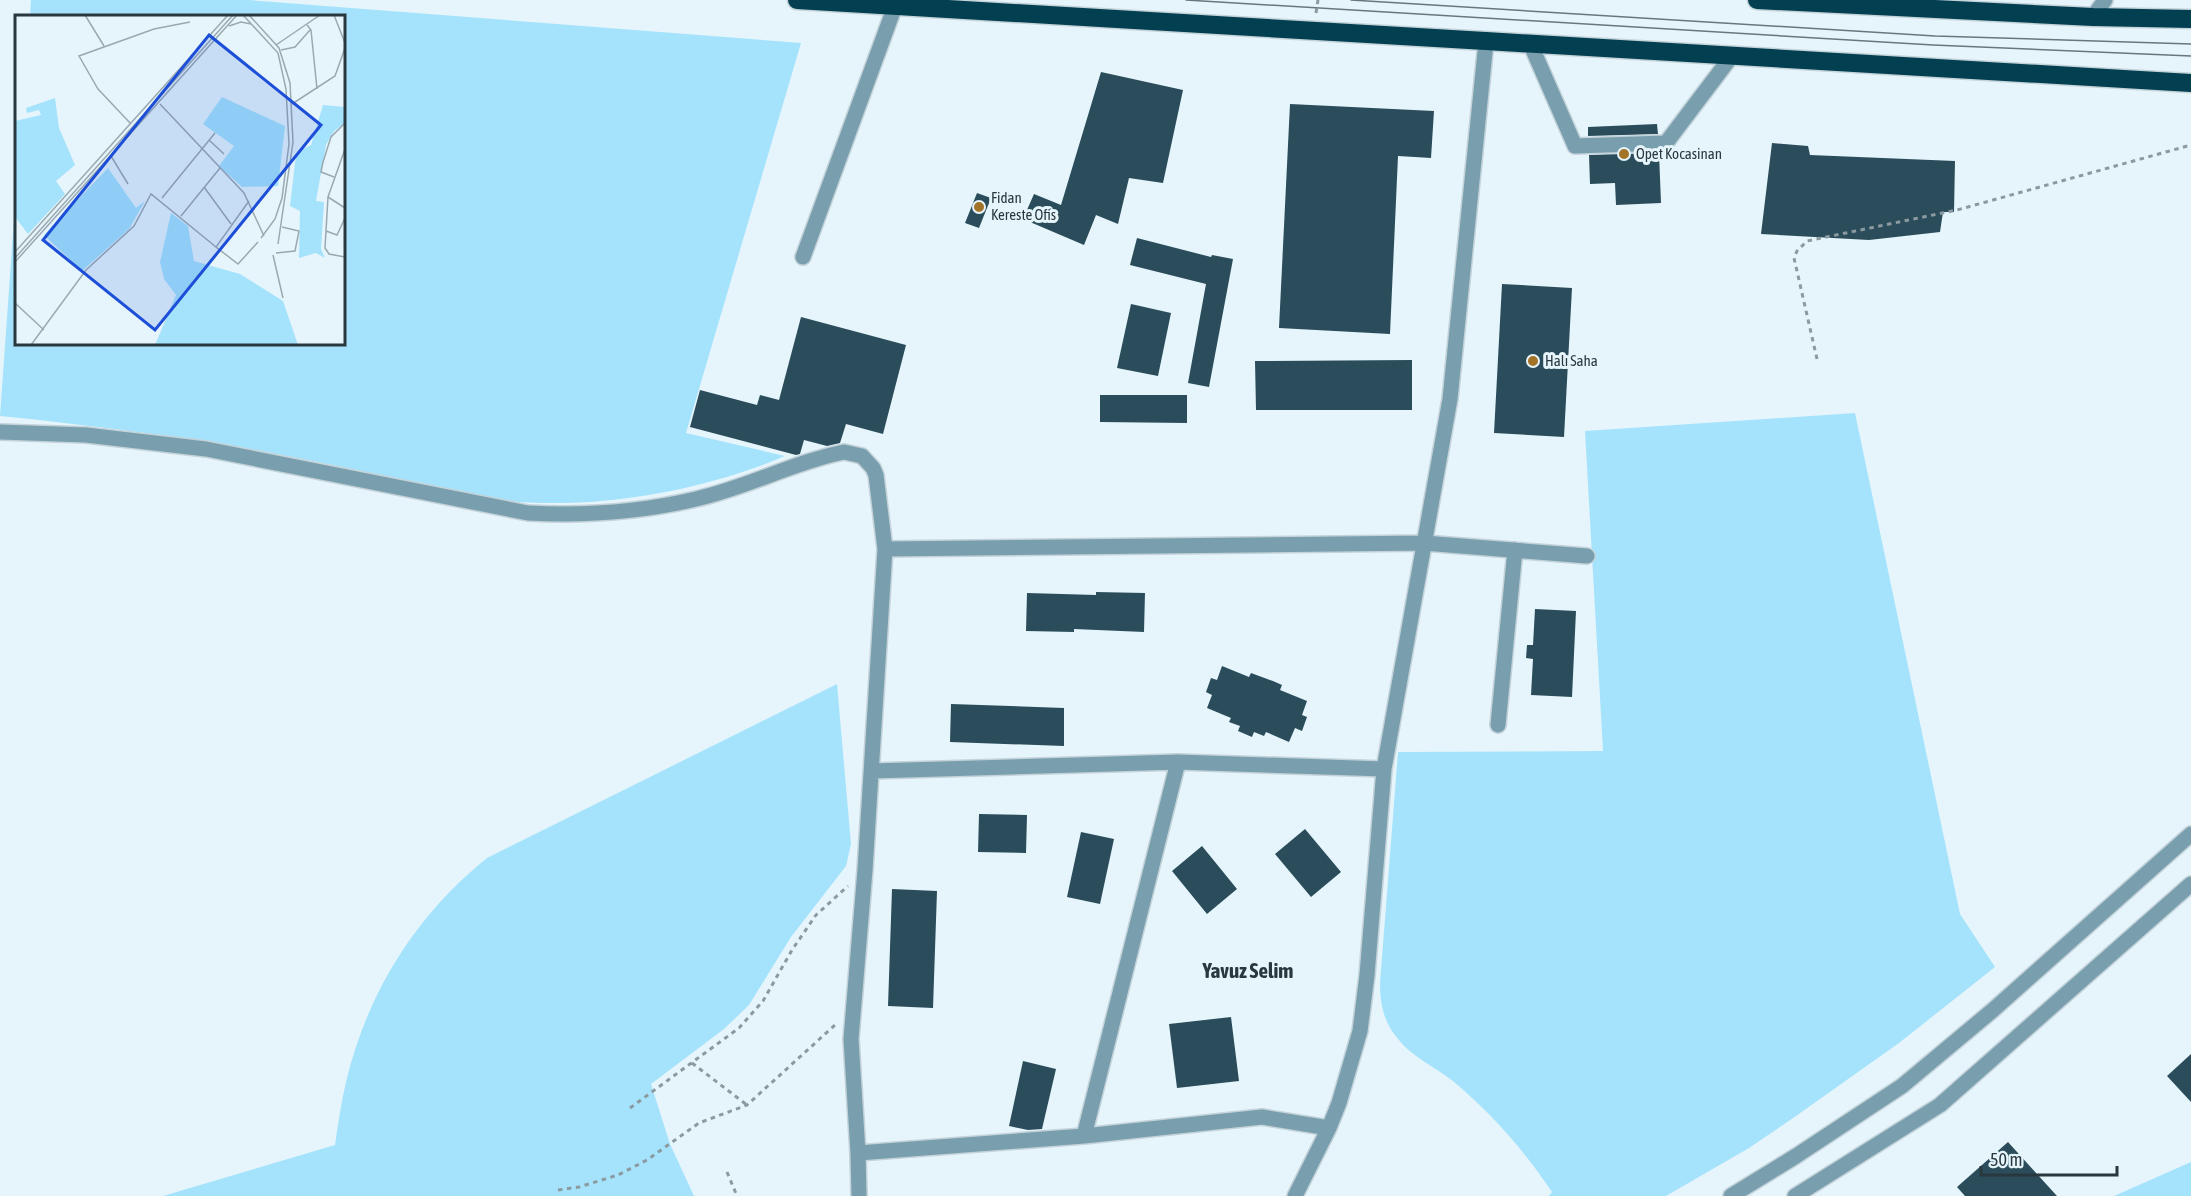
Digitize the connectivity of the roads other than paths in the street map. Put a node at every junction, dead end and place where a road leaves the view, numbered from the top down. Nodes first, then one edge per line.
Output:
1 (797, 0) edge
2 (1757, 0) edge
3 (2105, 0) edge
4 (895, 6) junction
5 (2093, 17) junction
6 (2191, 19) edge
7 (1486, 42) junction
8 (1530, 43) junction
9 (1731, 57) junction
10 (2191, 83) edge
11 (803, 257) dead end
12 (0, 432) edge
13 (1424, 543) junction
14 (885, 549) junction
15 (1515, 550) junction
16 (1587, 555) dead end
17 (1498, 725) dead end
18 (1178, 762) junction
19 (1384, 769) junction
20 (872, 771) junction
21 (2191, 834) edge
22 (2191, 884) edge
23 (2184, 899) edge
24 (1329, 1128) junction
25 (1084, 1136) junction
26 (858, 1153) junction
27 (859, 1196) edge
28 (1295, 1196) edge
29 (1731, 1196) edge
30 (1795, 1196) edge

1 - 4 highway
2 - 5 highway
3 - 5 street
4 - 7 highway
4 - 11 street
5 - 6 highway
7 - 8 highway
7 - 13 street
8 - 9 highway
8 - 9 street
9 - 10 highway
12 - 14 street
13 - 14 street
13 - 15 street
13 - 19 street
14 - 20 street
15 - 16 street
15 - 17 street
18 - 19 street
18 - 20 street
18 - 25 street
19 - 24 street
20 - 26 street
21 - 29 street
22 - 23 street
23 - 30 street
24 - 25 street
24 - 28 street
25 - 26 street
26 - 27 street

